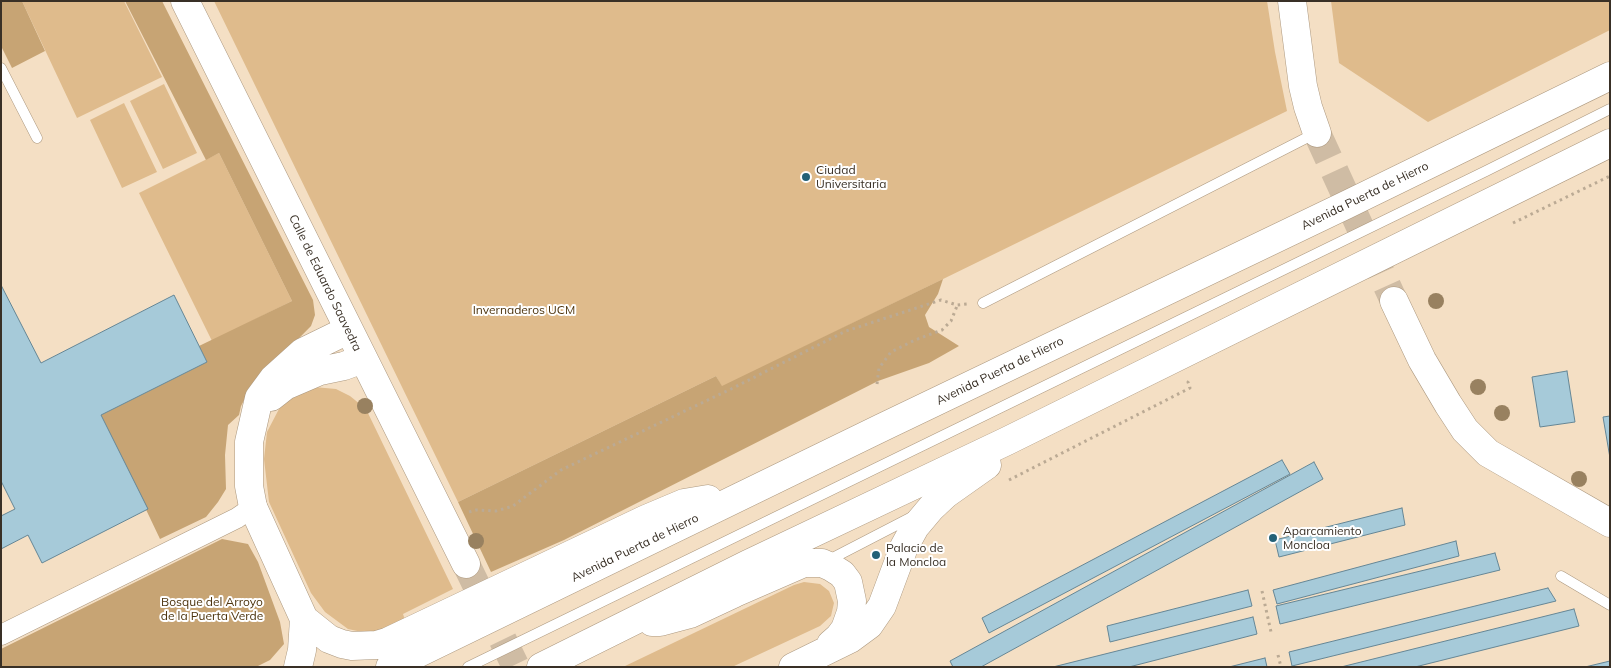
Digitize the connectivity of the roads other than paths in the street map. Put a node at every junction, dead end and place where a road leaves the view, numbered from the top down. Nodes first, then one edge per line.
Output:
1 (185, 1) edge
2 (1292, 1) edge
3 (1, 68) edge
4 (1610, 76) edge
5 (1610, 109) edge
6 (1317, 133) joint
7 (37, 138) dead end
8 (1610, 143) edge
9 (1394, 301) tunnel mouth
10 (983, 302) road end
11 (348, 330) junction
12 (362, 359) junction
13 (254, 418) junction
14 (1007, 441) junction
15 (751, 491) junction
16 (253, 507) junction
17 (931, 508) junction
18 (1610, 523) edge
19 (822, 563) junction
20 (466, 564) tunnel mouth
21 (1561, 576) dead end
22 (1610, 605) edge
23 (304, 619) junction
24 (633, 621) junction
25 (1, 635) edge
26 (818, 655) junction
27 (298, 667) edge
28 (390, 667) edge
29 (468, 667) edge
30 (541, 667) edge
31 (794, 667) edge

1 - 11 main road, Calle de Eduardo Saavedra
2 - 6 main road
3 - 7 lane
4 - 15 main road, Avenida Puerta de Hierro
5 - 29 lane
6 - 10 lane
8 - 14 main road
9 - 18 main road
11 - 12 main road, Calle de Eduardo Saavedra
11 - 13 main road
12 - 13 main road
12 - 20 main road, Calle de Eduardo Saavedra
13 - 16 main road
14 - 17 main road
14 - 24 main road
15 - 23 main road
15 - 28 main road, Avenida Puerta de Hierro
16 - 23 main road
16 - 25 street
17 - 19 lane
17 - 26 main road
19 - 24 main road
19 - 26 main road
21 - 22 lane
23 - 27 main road
24 - 30 main road
26 - 31 main road

